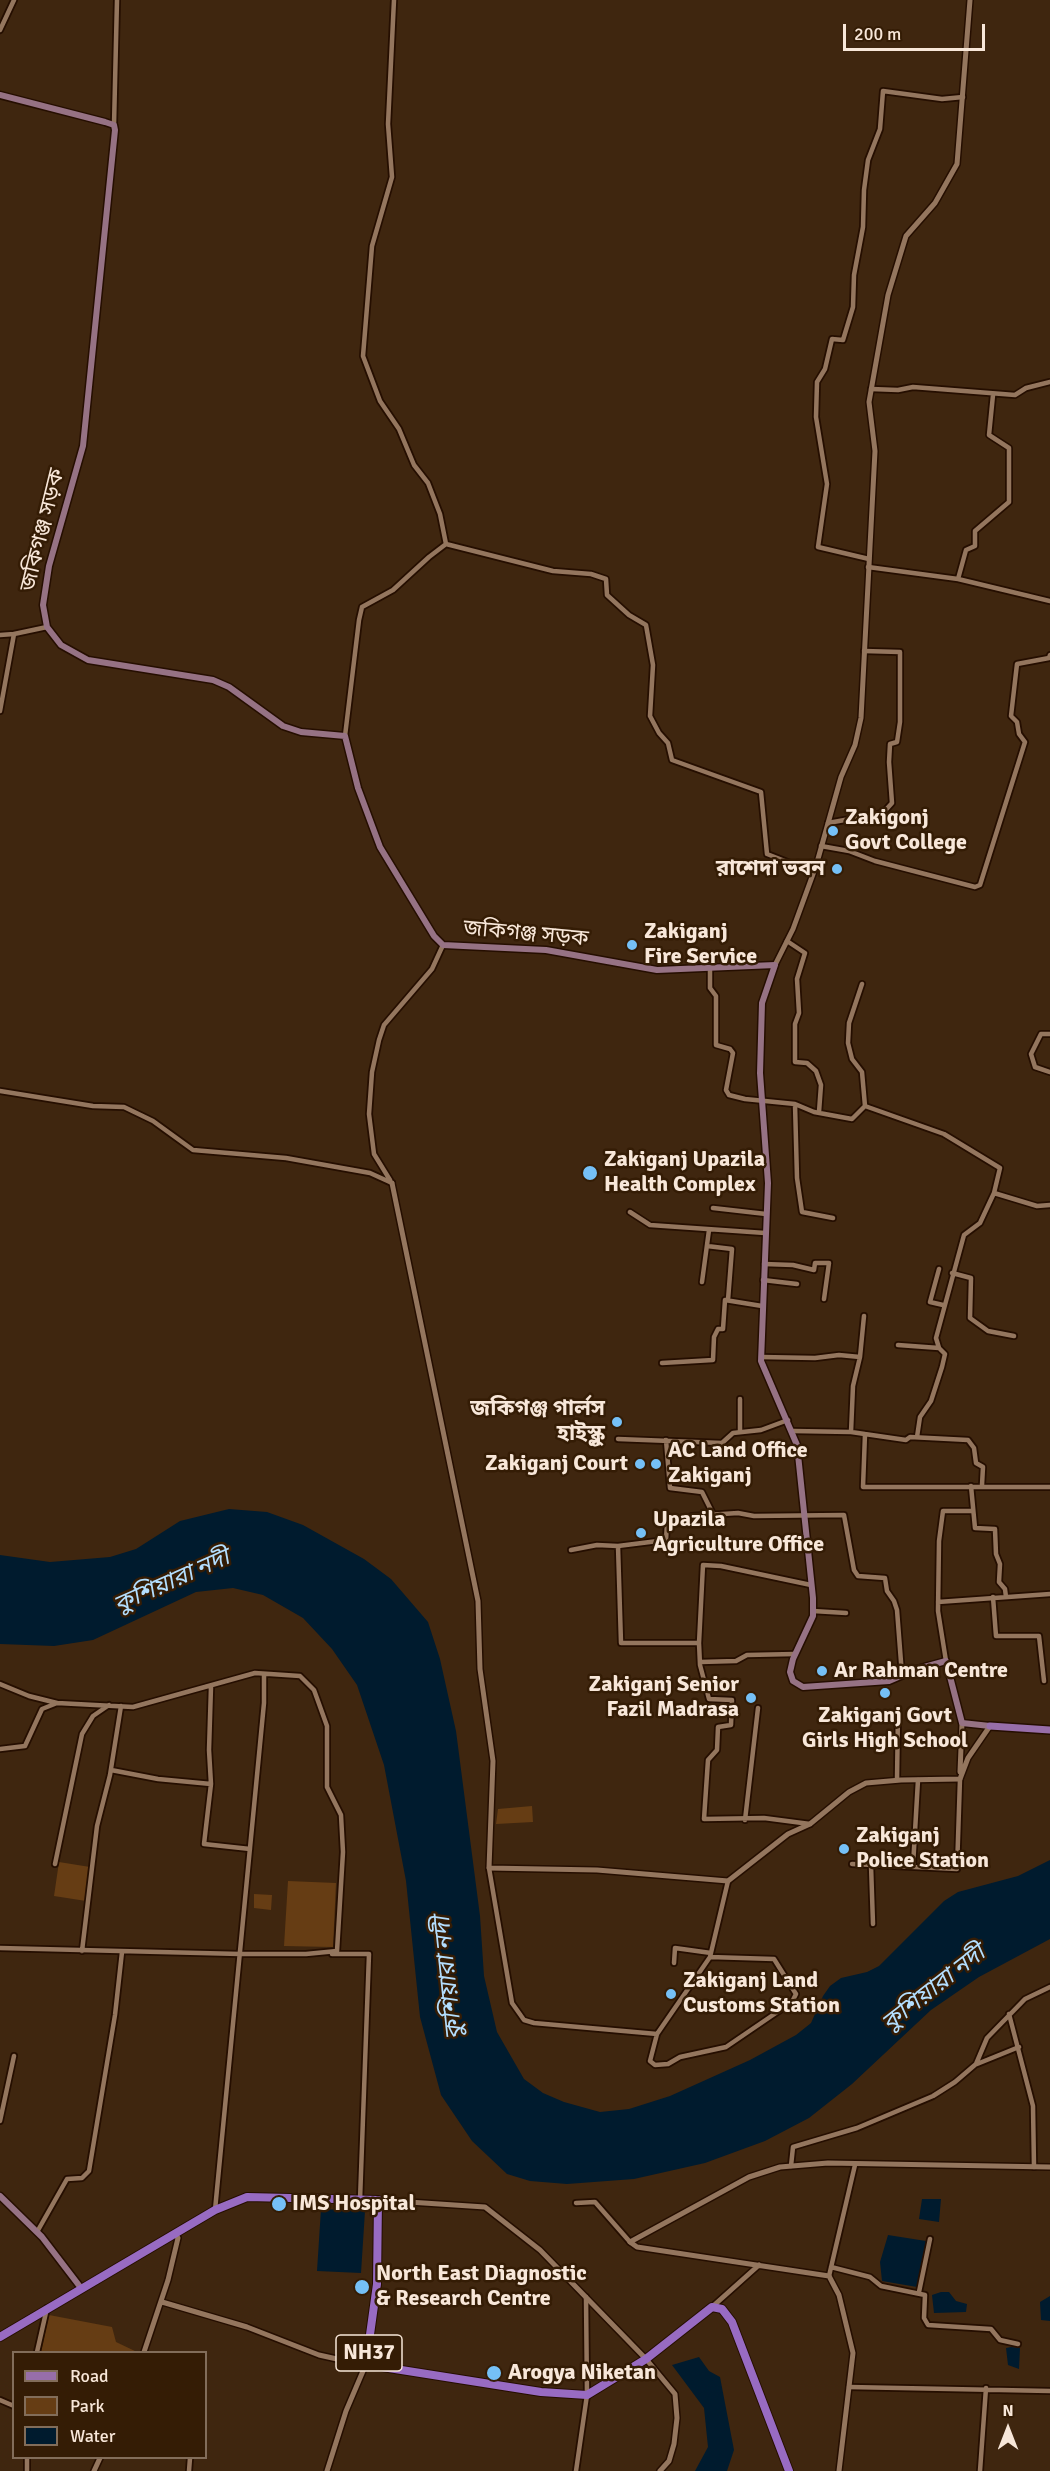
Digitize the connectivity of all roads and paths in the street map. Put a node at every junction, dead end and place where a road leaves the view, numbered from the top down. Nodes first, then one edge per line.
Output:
1 (14, 0) edge
2 (117, 0) edge
3 (394, 0) edge
4 (970, 0) edge
5 (0, 30) edge
6 (0, 95) edge
7 (963, 97) junction
8 (114, 125) junction
9 (1050, 382) edge
10 (871, 389) junction
11 (993, 395) junction
12 (446, 544) junction
13 (869, 559) junction
14 (868, 567) junction
15 (958, 579) junction
16 (1050, 601) edge
17 (47, 627) junction
18 (14, 634) junction
19 (0, 635) edge
20 (864, 651) junction
21 (1050, 655) edge
22 (0, 711) edge
23 (345, 735) junction
24 (828, 823) junction
25 (821, 846) junction
26 (813, 872) junction
27 (787, 941) junction
28 (443, 945) junction
29 (775, 965) junction
30 (710, 968) junction
31 (862, 984) dead end
32 (1050, 1034) edge
33 (1050, 1072) edge
34 (0, 1091) edge
35 (762, 1101) junction
36 (795, 1104) junction
37 (864, 1106) junction
38 (819, 1112) junction
39 (392, 1183) junction
40 (994, 1193) junction
41 (1050, 1205) edge
42 (713, 1208) dead end
43 (630, 1212) dead end
44 (766, 1214) junction
45 (833, 1218) dead end
46 (709, 1230) junction
47 (765, 1233) junction
48 (707, 1246) junction
49 (764, 1264) junction
50 (939, 1269) dead end
51 (952, 1273) junction
52 (763, 1280) junction
53 (702, 1282) dead end
54 (797, 1284) dead end
55 (824, 1299) dead end
56 (728, 1300) junction
57 (762, 1305) junction
58 (943, 1305) junction
59 (864, 1316) dead end
60 (1014, 1336) dead end
61 (898, 1345) dead end
62 (939, 1348) junction
63 (761, 1357) junction
64 (860, 1357) junction
65 (662, 1363) dead end
66 (740, 1399) dead end
67 (788, 1420) junction
68 (793, 1431) junction
69 (740, 1432) junction
70 (851, 1432) junction
71 (865, 1434) junction
72 (917, 1437) junction
73 (618, 1439) dead end
74 (666, 1440) junction
75 (982, 1485) junction
76 (971, 1486) junction
77 (1050, 1486) edge
78 (972, 1511) junction
79 (713, 1514) junction
80 (804, 1514) junction
81 (618, 1546) junction
82 (571, 1550) dead end
83 (811, 1585) junction
84 (1050, 1594) edge
85 (1006, 1596) junction
86 (993, 1597) junction
87 (938, 1602) junction
88 (813, 1611) junction
89 (846, 1613) dead end
90 (699, 1643) junction
91 (795, 1654) junction
92 (946, 1661) junction
93 (1043, 1661) junction
94 (700, 1662) junction
95 (1050, 1662) edge
96 (264, 1674) junction
97 (902, 1675) junction
98 (1044, 1681) dead end
99 (0, 1684) edge
100 (211, 1687) junction
101 (57, 1703) junction
102 (110, 1705) junction
103 (122, 1706) junction
104 (758, 1708) dead end
105 (898, 1713) dead end
106 (962, 1723) junction
107 (990, 1726) junction
108 (1050, 1730) edge
109 (0, 1749) edge
110 (111, 1770) junction
111 (960, 1779) junction
112 (897, 1780) junction
113 (918, 1780) junction
114 (211, 1784) junction
115 (745, 1820) junction
116 (810, 1824) junction
117 (249, 1849) junction
118 (55, 1864) dead end
119 (852, 1864) dead end
120 (871, 1865) junction
121 (913, 1866) junction
122 (489, 1868) junction
123 (728, 1881) junction
124 (873, 1924) dead end
125 (0, 1948) edge
126 (82, 1951) junction
127 (122, 1952) junction
128 (238, 1954) junction
129 (710, 1955) junction
130 (674, 1963) dead end
131 (1050, 1987) edge
132 (1009, 2014) junction
133 (657, 2034) junction
134 (1019, 2047) junction
135 (14, 2056) dead end
136 (976, 2064) junction
137 (0, 2121) edge
138 (855, 2165) junction
139 (791, 2166) junction
140 (1034, 2167) junction
141 (1050, 2167) edge
142 (0, 2196) edge
143 (360, 2200) junction
144 (378, 2200) junction
145 (576, 2203) dead end
146 (215, 2210) junction
147 (37, 2232) junction
148 (176, 2235) junction
149 (930, 2239) dead end
150 (630, 2241) junction
151 (759, 2265) junction
152 (831, 2267) junction
153 (829, 2276) junction
154 (81, 2288) junction
155 (919, 2292) junction
156 (586, 2297) junction
157 (162, 2302) junction
158 (712, 2307) junction
159 (47, 2308) junction
160 (0, 2337) edge
161 (1018, 2344) dead end
162 (37, 2351) edge
163 (144, 2351) edge
164 (646, 2359) junction
165 (367, 2364) junction
166 (849, 2387) junction
167 (986, 2388) junction
168 (1050, 2391) edge
169 (587, 2395) junction
170 (327, 2471) edge
171 (576, 2471) edge
172 (660, 2471) edge
173 (789, 2471) edge
174 (839, 2471) edge
175 (980, 2471) edge

1 - 5 street
2 - 8 street
3 - 12 street
4 - 7 street
6 - 8 main road
7 - 10 street
7 - 13 street
8 - 17 main road, জকিগঞ্জ সড়ক
9 - 11 street
10 - 11 street
10 - 13 street
11 - 15 street
12 - 23 street
12 - 26 street
13 - 14 street
14 - 15 street
14 - 20 street
15 - 16 street
17 - 18 street
17 - 23 main road, জকিগঞ্জ সড়ক
18 - 19 street
18 - 22 street
20 - 24 street
20 - 24 street
21 - 25 street
23 - 28 main road, জকিগঞ্জ সড়ক
24 - 25 street
25 - 26 street
26 - 27 street
27 - 29 street
27 - 38 street
28 - 30 main road, জকিগঞ্জ সড়ক
28 - 39 street
29 - 30 main road, জকিগঞ্জ সড়ক
29 - 35 main road
30 - 35 street
31 - 37 street
32 - 33 street
34 - 39 street
35 - 36 street
35 - 44 main road
36 - 38 street
36 - 45 street
37 - 38 street
37 - 40 street
39 - 122 street
40 - 41 street
40 - 51 street
42 - 44 street
43 - 46 street
44 - 47 main road
46 - 47 street
46 - 48 street
47 - 49 main road
48 - 53 street
48 - 56 street
49 - 52 main road
49 - 55 street
50 - 58 street
51 - 58 street
51 - 60 street
52 - 54 street
52 - 57 main road
56 - 57 street
56 - 65 street
57 - 63 main road
58 - 62 street
59 - 64 street
61 - 62 street
62 - 72 street
63 - 64 street
63 - 67 main road
64 - 70 street
66 - 69 street
67 - 68 main road
67 - 69 street
68 - 70 street
68 - 80 main road
69 - 74 street
70 - 71 street
71 - 72 street
71 - 76 street
72 - 75 street
73 - 74 street
74 - 79 street
75 - 76 street
75 - 77 street
76 - 78 street
78 - 85 street
78 - 87 street
79 - 80 street
79 - 81 street
80 - 83 main road
80 - 97 street
81 - 82 street
81 - 90 street
83 - 88 main road
83 - 90 street
84 - 85 street
85 - 86 street
86 - 87 street
86 - 93 street
87 - 92 street
88 - 89 street
88 - 91 main road
90 - 94 street
91 - 94 street
91 - 97 main road
92 - 97 main road
92 - 106 main road
93 - 95 street
93 - 98 street
94 - 115 street
96 - 100 street
96 - 117 street
96 - 128 street
99 - 101 street
100 - 103 street
100 - 114 street
101 - 102 street
101 - 109 street
102 - 103 street
102 - 118 street
103 - 110 street
104 - 115 street
105 - 112 street
106 - 107 main road
106 - 111 street
107 - 108 main road
107 - 111 street
110 - 114 street
110 - 126 street
111 - 113 street
111 - 121 street
112 - 113 street
112 - 116 street
113 - 121 street
114 - 117 street
115 - 116 street
116 - 123 street
117 - 128 street
119 - 120 street
120 - 121 street
120 - 124 street
122 - 123 street
122 - 133 street
123 - 129 street
125 - 126 street
126 - 127 street
127 - 128 street
127 - 147 street
128 - 143 street
128 - 146 street
129 - 130 street
129 - 133 street
129 - 133 street
131 - 132 street
132 - 134 street
132 - 136 street
134 - 136 street
134 - 140 street
135 - 137 street
136 - 139 street
138 - 139 street
138 - 140 street
138 - 152 street
139 - 150 street
140 - 141 street
142 - 147 main road
143 - 144 highway
143 - 146 highway
144 - 156 street
144 - 165 highway, NH37
145 - 150 street
146 - 148 highway
147 - 154 main road
148 - 154 highway
148 - 157 street
149 - 155 street
150 - 151 street
151 - 153 street
151 - 158 street
152 - 153 street
152 - 155 street
153 - 166 street
154 - 159 highway
155 - 161 street
156 - 164 street
156 - 169 street
157 - 163 street
157 - 165 street
158 - 164 highway
158 - 173 highway
159 - 160 highway
159 - 162 street
164 - 169 highway
164 - 172 street
165 - 169 highway, NH37
165 - 170 street
166 - 167 street
166 - 174 street
167 - 168 street
167 - 175 street
169 - 171 street

